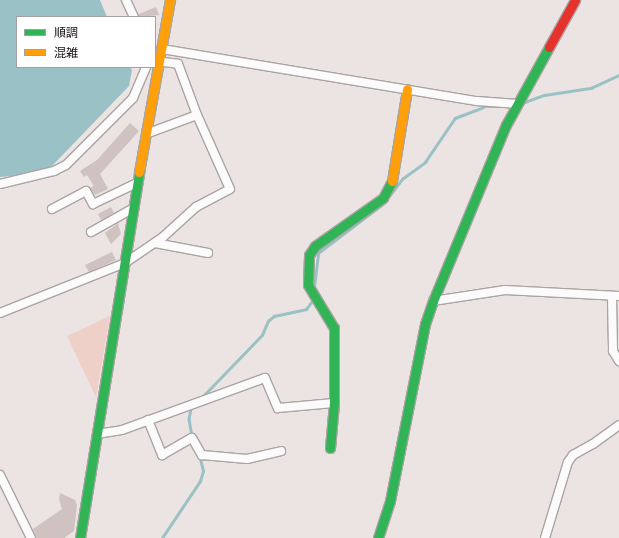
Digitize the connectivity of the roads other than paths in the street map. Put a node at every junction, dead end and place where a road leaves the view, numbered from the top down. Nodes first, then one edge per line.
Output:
1 (126, 0) edge
2 (170, 0) edge
3 (575, 0) edge
4 (134, 16) edge
5 (162, 49) junction
6 (157, 60) edge
7 (146, 68) edge
8 (156, 68) edge
9 (407, 89) junction
10 (518, 104) junction
11 (198, 115) junction
12 (146, 134) junction
13 (137, 183) junction
14 (0, 184) edge
15 (52, 209) dead end
16 (132, 209) junction
17 (91, 232) dead end
18 (155, 243) junction
19 (208, 253) dead end
20 (125, 263) junction
21 (615, 296) edge
22 (433, 301) junction
23 (0, 313) edge
24 (619, 361) edge
25 (334, 403) junction
26 (148, 420) junction
27 (619, 424) edge
28 (97, 434) junction
29 (330, 448) dead end
30 (281, 451) dead end
31 (0, 475) edge
32 (30, 538) edge
33 (80, 538) edge
34 (378, 538) edge
35 (545, 538) edge

1 - 4 street
2 - 5 street
3 - 10 street
5 - 6 street
5 - 9 street
6 - 11 street
7 - 14 street
8 - 12 street
9 - 10 street
9 - 25 street
10 - 22 street
11 - 12 street
11 - 18 street
12 - 13 street
13 - 15 street
13 - 16 street
16 - 17 street
16 - 20 street
18 - 19 street
18 - 20 street
20 - 23 street
20 - 28 street
21 - 22 street
21 - 24 street
22 - 34 street
25 - 26 street
25 - 29 street
26 - 28 street
26 - 30 street
27 - 35 street
28 - 33 street
31 - 32 street

